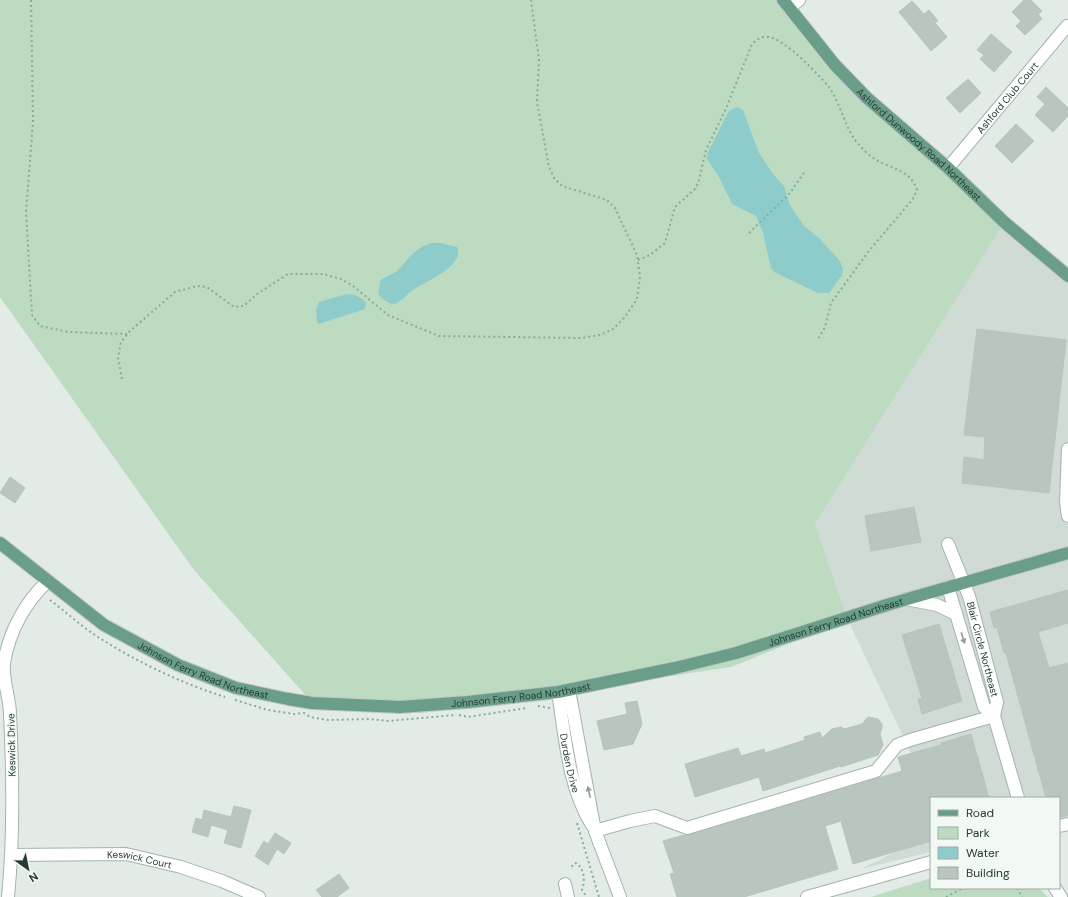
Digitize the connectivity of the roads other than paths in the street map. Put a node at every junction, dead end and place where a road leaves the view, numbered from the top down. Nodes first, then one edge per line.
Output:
1 (799, 0) edge
2 (786, 4) edge
3 (1067, 26) dead end
4 (948, 168) junction
5 (1068, 276) edge
6 (1068, 449) edge
7 (1068, 516) edge
8 (0, 543) edge
9 (948, 544) dead end
10 (1068, 554) edge
11 (48, 581) junction
12 (965, 582) junction
13 (948, 587) junction
14 (906, 599) junction
15 (956, 614) junction
16 (564, 691) junction
17 (994, 716) junction
18 (1018, 797) edge
19 (595, 831) junction
20 (12, 855) junction
21 (930, 862) edge
22 (565, 884) dead end
23 (8, 897) edge
24 (259, 897) edge
25 (568, 897) edge
26 (620, 897) edge
27 (807, 897) edge

1 - 2 street
2 - 4 main road, Ashford Dunwoody Road Northeast
3 - 4 street, Ashford Club Court
4 - 5 main road, Ashford Dunwoody Road Northeast
6 - 7 street
8 - 11 main road, Johnson Ferry Road Northeast
9 - 12 street, Blair Circle Northeast
10 - 12 main road, Johnson Ferry Road Northeast
11 - 16 main road, Johnson Ferry Road Northeast
11 - 20 street, Keswick Drive
12 - 13 main road, Johnson Ferry Road Northeast
12 - 17 street, Blair Circle Northeast
13 - 14 main road, Johnson Ferry Road Northeast
13 - 15 street, Blair Circle Northeast
14 - 15 street, Blair Circle Northeast
14 - 16 main road, Johnson Ferry Road Northeast
15 -> 17 street, Blair Circle Northeast
16 - 19 street, Durden Drive
17 - 18 street, Blair Circle Northeast
17 - 19 street
19 - 26 street, Durden Drive
20 - 23 street, Keswick Drive
20 - 24 street, Keswick Court
21 - 27 street
22 - 25 street

